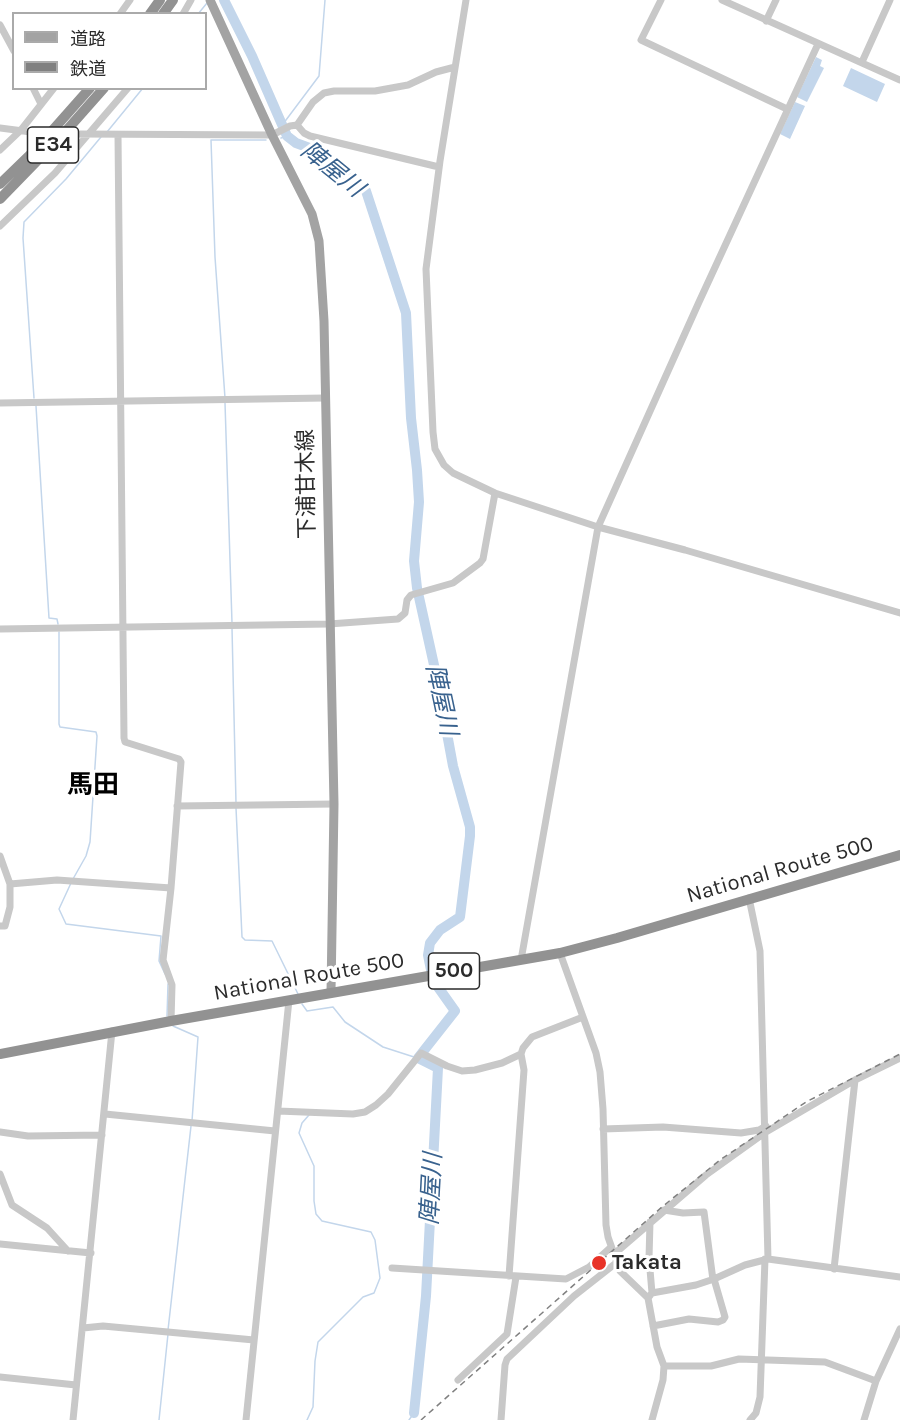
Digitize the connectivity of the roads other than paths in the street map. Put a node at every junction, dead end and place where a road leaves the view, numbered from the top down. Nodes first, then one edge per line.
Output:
1 (210, 0) edge
2 (466, 0) edge
3 (661, 0) edge
4 (722, 0) edge
5 (776, 0) edge
6 (890, 0) edge
7 (766, 21) junction
8 (0, 25) edge
9 (818, 44) junction
10 (12, 47) edge
11 (862, 62) junction
12 (455, 67) junction
13 (900, 80) edge
14 (34, 90) edge
15 (52, 90) edge
16 (88, 90) edge
17 (102, 90) edge
18 (126, 90) edge
19 (41, 104) junction
20 (787, 109) junction
21 (294, 126) junction
22 (0, 128) edge
23 (21, 130) junction
24 (31, 132) tunnel mouth
25 (79, 134) dead end
26 (90, 134) junction
27 (275, 134) junction
28 (118, 135) junction
29 (0, 150) edge
30 (439, 167) junction
31 (0, 184) edge
32 (0, 199) edge
33 (0, 226) edge
34 (326, 398) junction
35 (119, 401) junction
36 (0, 403) edge
37 (495, 493) junction
38 (598, 527) junction
39 (900, 613) edge
40 (329, 624) junction
41 (123, 628) junction
42 (0, 629) edge
43 (334, 804) junction
44 (177, 806) junction
45 (900, 855) edge
46 (0, 856) edge
47 (10, 884) junction
48 (171, 888) junction
49 (749, 898) junction
50 (0, 926) edge
51 (561, 953) junction
52 (521, 960) junction
53 (331, 992) junction
54 (289, 1000) junction
55 (583, 1017) junction
56 (171, 1020) junction
57 (112, 1032) junction
58 (0, 1054) edge
59 (521, 1054) junction
60 (900, 1058) edge
61 (855, 1080) junction
62 (278, 1111) junction
63 (105, 1114) junction
64 (603, 1129) junction
65 (766, 1129) junction
66 (275, 1131) junction
67 (0, 1132) edge
68 (102, 1135) junction
69 (0, 1174) edge
70 (664, 1210) junction
71 (650, 1222) junction
72 (0, 1244) edge
73 (68, 1251) junction
74 (612, 1251) junction
75 (90, 1253) junction
76 (766, 1259) junction
77 (616, 1263) junction
78 (392, 1268) dead end
79 (834, 1269) junction
80 (512, 1276) junction
81 (900, 1278) edge
82 (713, 1279) junction
83 (650, 1296) junction
84 (653, 1326) junction
85 (83, 1328) junction
86 (900, 1329) edge
87 (254, 1340) junction
88 (761, 1359) junction
89 (664, 1366) junction
90 (0, 1377) edge
91 (458, 1380) dead end
92 (876, 1381) junction
93 (76, 1385) junction
94 (73, 1420) edge
95 (246, 1420) edge
96 (501, 1420) edge
97 (652, 1420) edge
98 (750, 1420) edge
99 (864, 1420) edge

1 - 27 main road, 下浦甘木線
2 - 12 street
3 - 20 street
4 - 7 street
5 - 7 street
6 - 11 street
7 - 9 street
8 - 10 street
9 - 11 street
9 - 20 street
11 - 13 street
12 - 21 street
12 - 30 street
14 - 19 street
15 - 19 street
16 - 31 highway, E34
17 - 32 highway, E34
18 - 26 street
19 - 23 street
20 - 38 street
21 - 27 street
21 - 30 street
22 - 23 street
23 - 24 street
23 - 29 street
25 - 26 street
26 - 28 street
26 - 33 street
27 - 28 street
27 - 34 main road, 下浦甘木線
28 - 35 street
30 - 37 street
34 - 35 street
34 - 40 main road, 下浦甘木線
35 - 36 street
35 - 41 street
37 - 38 street
37 - 40 street
38 - 39 street
38 - 52 street
40 - 41 street
40 - 43 main road, 下浦甘木線
41 - 42 street
41 - 44 street
43 - 44 street
43 - 53 main road, 下浦甘木線
44 - 48 street
45 - 49 highway, National Route 500 / 500
46 - 47 street
47 - 48 street
47 - 50 street
48 - 56 street
49 - 51 highway, National Route 500 / 500
49 - 65 street
51 - 52 highway, National Route 500 / 500
51 - 55 street
52 - 53 highway, National Route 500 / 500
53 - 54 highway, National Route 500 / 500
54 - 56 highway, National Route 500 / 500
54 - 62 street
55 - 59 street
55 - 64 street
56 - 57 highway, National Route 500 / 500
57 - 58 highway, National Route 500 / 500
57 - 63 street
59 - 62 street
59 - 80 street
60 - 61 street
61 - 65 street
61 - 79 street
62 - 66 street
63 - 66 street
63 - 68 street
64 - 65 street
64 - 74 street
65 - 70 street
65 - 76 street
66 - 87 street
67 - 68 street
68 - 75 street
69 - 73 street
70 - 71 street
70 - 82 street
71 - 74 street
71 - 83 street
72 - 73 street
73 - 75 street
74 - 77 street
74 - 80 street
75 - 85 street
76 - 79 street
76 - 82 street
76 - 88 street
77 - 83 street
77 - 96 street
78 - 80 street
79 - 81 street
80 - 91 street
82 - 83 street
82 - 84 street
83 - 84 street
84 - 89 street
85 - 87 street
85 - 93 street
86 - 92 street
87 - 95 street
88 - 89 street
88 - 92 street
88 - 98 street
89 - 97 street
90 - 93 street
92 - 99 street
93 - 94 street

